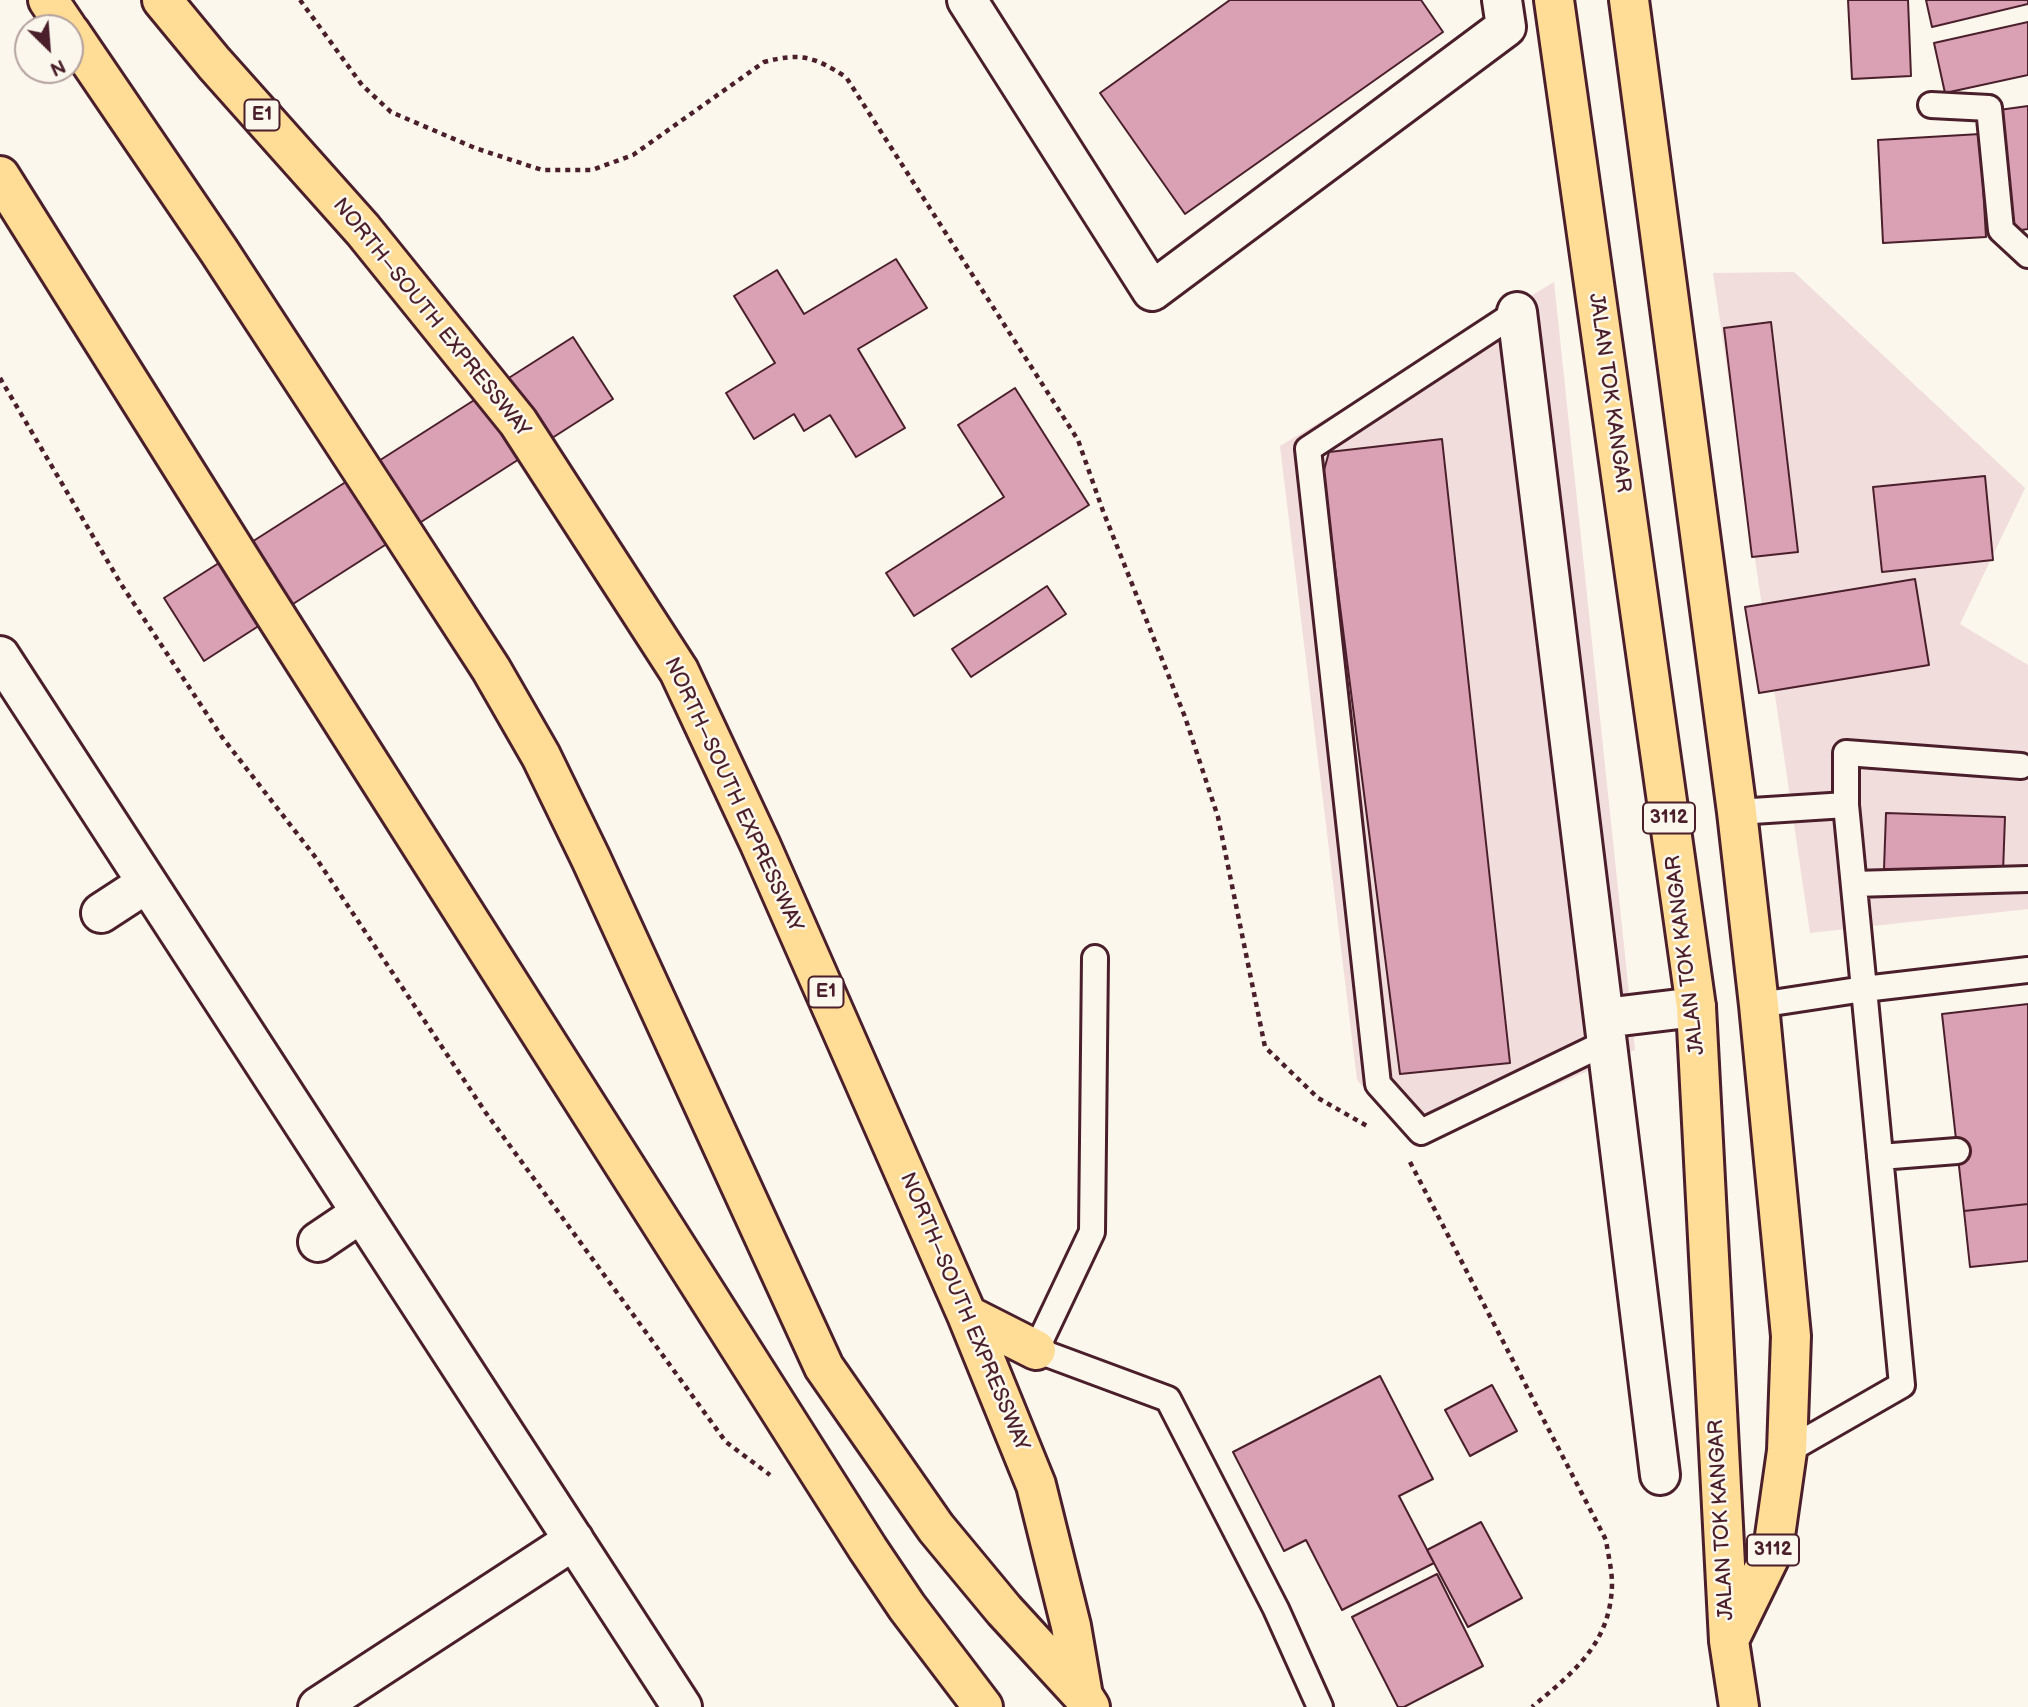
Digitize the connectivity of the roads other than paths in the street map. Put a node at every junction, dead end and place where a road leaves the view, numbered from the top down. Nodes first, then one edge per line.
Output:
1 (162, 0) edge
2 (967, 0) edge
3 (1502, 0) edge
4 (1554, 0) edge
5 (1629, 0) edge
6 (84, 52) edge
7 (1931, 105) dead end
8 (0, 176) edge
9 (2028, 255) edge
10 (1517, 312) joint
11 (0, 656) edge
12 (2021, 766) dead end
13 (1846, 805) junction
14 (1737, 812) junction
15 (2028, 879) edge
16 (147, 883) junction
17 (1854, 884) junction
18 (101, 913) dead end
19 (1095, 958) dead end
20 (2028, 970) edge
21 (1864, 989) junction
22 (1759, 1005) junction
23 (1696, 1007) junction
24 (1605, 1030) junction
25 (1957, 1151) dead end
26 (1880, 1157) junction
27 (361, 1213) junction
28 (318, 1242) dead end
29 (967, 1315) junction
30 (1036, 1350) junction
31 (1787, 1451) junction
32 (1660, 1475) dead end
33 (574, 1540) junction
34 (1729, 1641) junction
35 (1087, 1702) edge
36 (318, 1707) edge
37 (682, 1707) edge
38 (983, 1707) edge
39 (1320, 1707) edge
40 (1739, 1707) edge

1 - 29 main road, NORTH–SOUTH EXPRESSWAY / E1
2 - 3 street
4 - 23 main road, JALAN TOK KANGAR / 3112
5 - 14 main road, JALAN TOK KANGAR / 3112
6 - 35 main road
7 - 9 lane
8 - 38 main road
10 - 24 street
10 - 24 lane
11 - 16 street
12 - 13 lane
13 - 14 lane
13 - 17 lane
14 - 22 main road, JALAN TOK KANGAR / 3112
15 - 17 lane
16 - 18 street
16 - 27 street
17 - 21 lane
19 - 30 lane
20 - 21 lane
21 - 22 lane
21 - 26 lane
22 - 31 main road, JALAN TOK KANGAR / 3112
23 - 24 street
23 - 34 main road, JALAN TOK KANGAR / 3112
24 - 32 street
25 - 26 lane
26 - 31 lane
27 - 28 street
27 - 33 street
29 - 30 main road
29 - 35 main road, NORTH–SOUTH EXPRESSWAY / E1
30 - 39 lane
31 - 34 main road, JALAN TOK KANGAR / 3112
33 - 36 street
33 - 37 street
34 - 40 main road, 3112

